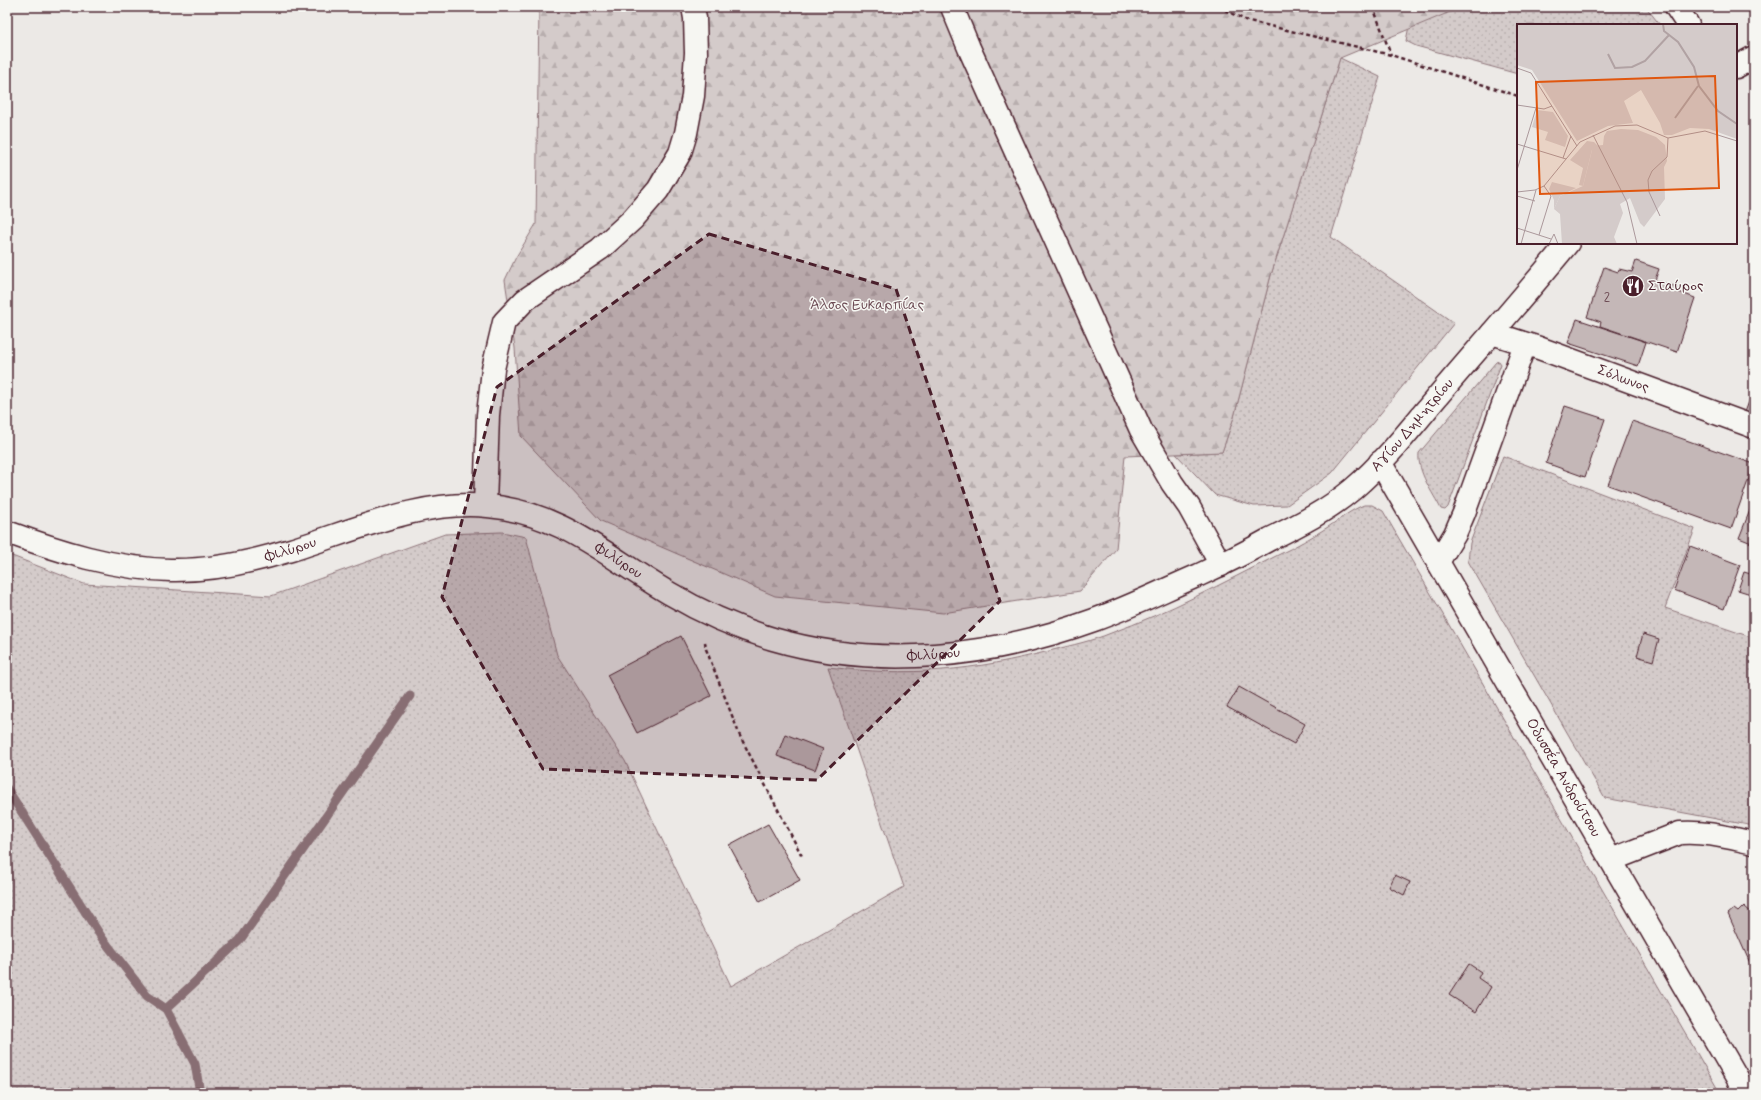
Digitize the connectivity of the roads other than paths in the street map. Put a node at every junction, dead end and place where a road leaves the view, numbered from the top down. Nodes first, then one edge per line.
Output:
1 (693, 7) edge
2 (952, 7) edge
3 (1676, 7) edge
4 (1687, 24) edge
5 (1754, 57) edge
6 (1737, 66) edge
7 (1567, 244) edge
8 (1492, 333) junction
9 (1525, 344) junction
10 (1754, 427) edge
11 (1380, 462) junction
12 (485, 505) junction
13 (7, 532) edge
14 (1438, 562) junction
15 (1221, 565) junction
16 (1754, 843) edge
17 (1611, 860) junction
18 (1746, 1093) edge

1 - 12 street
2 - 15 street
3 - 4 street
5 - 6 street
7 - 8 street, Αγίου Δημητρίου
8 - 9 street, Σόλωνος
8 - 11 street, Αγίου Δημητρίου
9 - 10 street, Σόλωνος
9 - 14 street
11 - 14 street, Οδυσσέα Ανδρούτσου
11 - 15 street, Αγίου Δημητρίου
12 - 13 street, Φιλύρου
12 - 15 street, Φιλύρου
14 - 17 street, Οδυσσέα Ανδρούτσου
16 - 17 street
17 - 18 street, Οδυσσέα Ανδρούτσου

